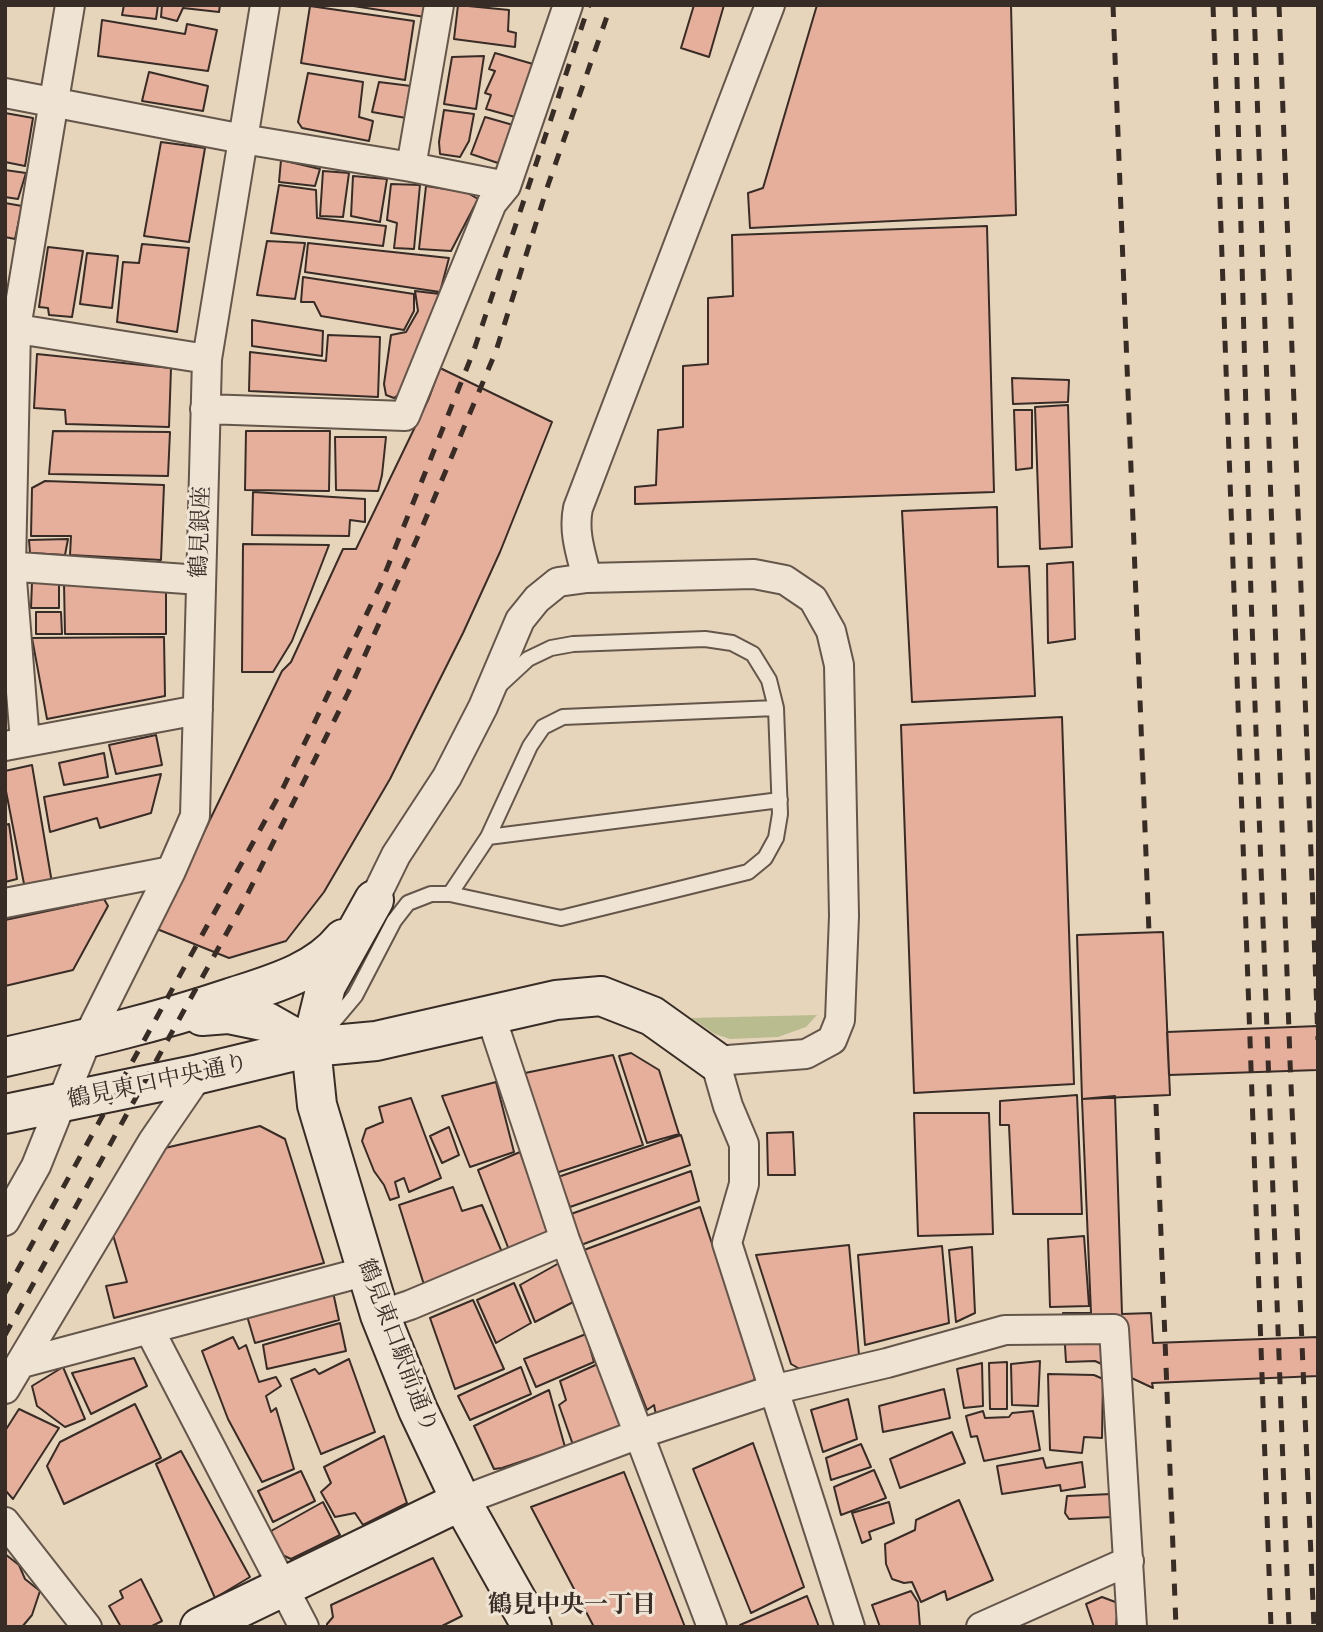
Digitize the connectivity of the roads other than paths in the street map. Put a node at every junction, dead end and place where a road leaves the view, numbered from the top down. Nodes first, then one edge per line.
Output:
1 (69, 5) edge
2 (265, 5) edge
3 (439, 5) edge
4 (568, 5) edge
5 (770, 5) edge
6 (5, 93) edge
7 (52, 103) junction
8 (243, 139) junction
9 (411, 167) junction
10 (506, 186) junction
11 (11, 328) edge
12 (207, 359) junction
13 (205, 409) junction
14 (8, 566) edge
15 (587, 578) junction
16 (200, 580) junction
17 (483, 707) junction
18 (776, 708) junction
19 (198, 710) junction
20 (15, 744) edge
21 (780, 800) junction
22 (488, 837) junction
23 (171, 871) junction
24 (450, 894) junction
25 (374, 900) junction
26 (5, 903) edge
27 (491, 1017) junction
28 (170, 1018) junction
29 (87, 1038) junction
30 (311, 1047) junction
31 (5, 1056) edge
32 (715, 1061) junction
33 (199, 1074) junction
34 (62, 1102) junction
35 (5, 1114) edge
36 (5, 1221) edge
37 (565, 1240) junction
38 (367, 1271) junction
39 (380, 1315) junction
40 (149, 1329) junction
41 (22, 1363) junction
42 (5, 1389) edge
43 (772, 1390) junction
44 (639, 1434) junction
45 (461, 1501) junction
46 (5, 1522) edge
47 (1129, 1561) junction
48 (284, 1588) junction
49 (87, 1627) edge
50 (200, 1627) edge
51 (304, 1627) edge
52 (533, 1627) edge
53 (712, 1627) edge
54 (850, 1627) edge
55 (981, 1627) edge
56 (1132, 1627) edge

1 - 7 street
2 - 8 street, 鶴見銀座
3 - 9 street
4 - 10 street
5 - 15 street
6 - 7 street
7 - 8 street
7 - 11 street
8 - 9 street
8 - 12 street, 鶴見銀座
9 - 10 street
10 - 13 street
11 - 12 street
11 - 14 street
12 - 13 street, 鶴見銀座
13 - 16 street, 鶴見銀座
14 - 16 street
14 - 20 street
15 - 17 street
15 - 32 street
16 - 19 street, 鶴見銀座
17 - 18 lane
17 - 25 street
18 - 21 lane
18 - 22 lane
19 - 20 street
19 - 23 street, 鶴見銀座
21 - 22 lane
21 - 24 lane
22 - 24 lane
23 - 26 street
23 - 29 street, 鶴見銀座
24 - 30 lane
25 - 28 street
25 - 30 street, 鶴見東口駅前通り
27 - 30 street, 鶴見東口中央通り
27 - 32 street, 鶴見東口中央通り
27 - 37 street
28 - 29 street
28 - 30 street
29 - 31 street
29 - 34 street, 鶴見銀座
30 - 33 street, 鶴見東口中央通り
30 - 38 street, 鶴見東口駅前通り
32 - 43 street
33 - 34 street, 鶴見東口中央通り
33 - 41 street
34 - 35 street, 鶴見東口中央通り
34 - 36 street, 鶴見銀座
37 - 39 street
37 - 44 street
38 - 39 street, 鶴見東口駅前通り
38 - 40 street
39 - 45 street, 鶴見東口駅前通り
40 - 41 street
40 - 48 street
41 - 42 street
43 - 44 street
43 - 47 street
43 - 54 street
44 - 45 street
44 - 53 street
45 - 48 street
45 - 52 street, 鶴見東口駅前通り
46 - 49 street
47 - 55 street
47 - 56 street
48 - 50 street
48 - 51 street

